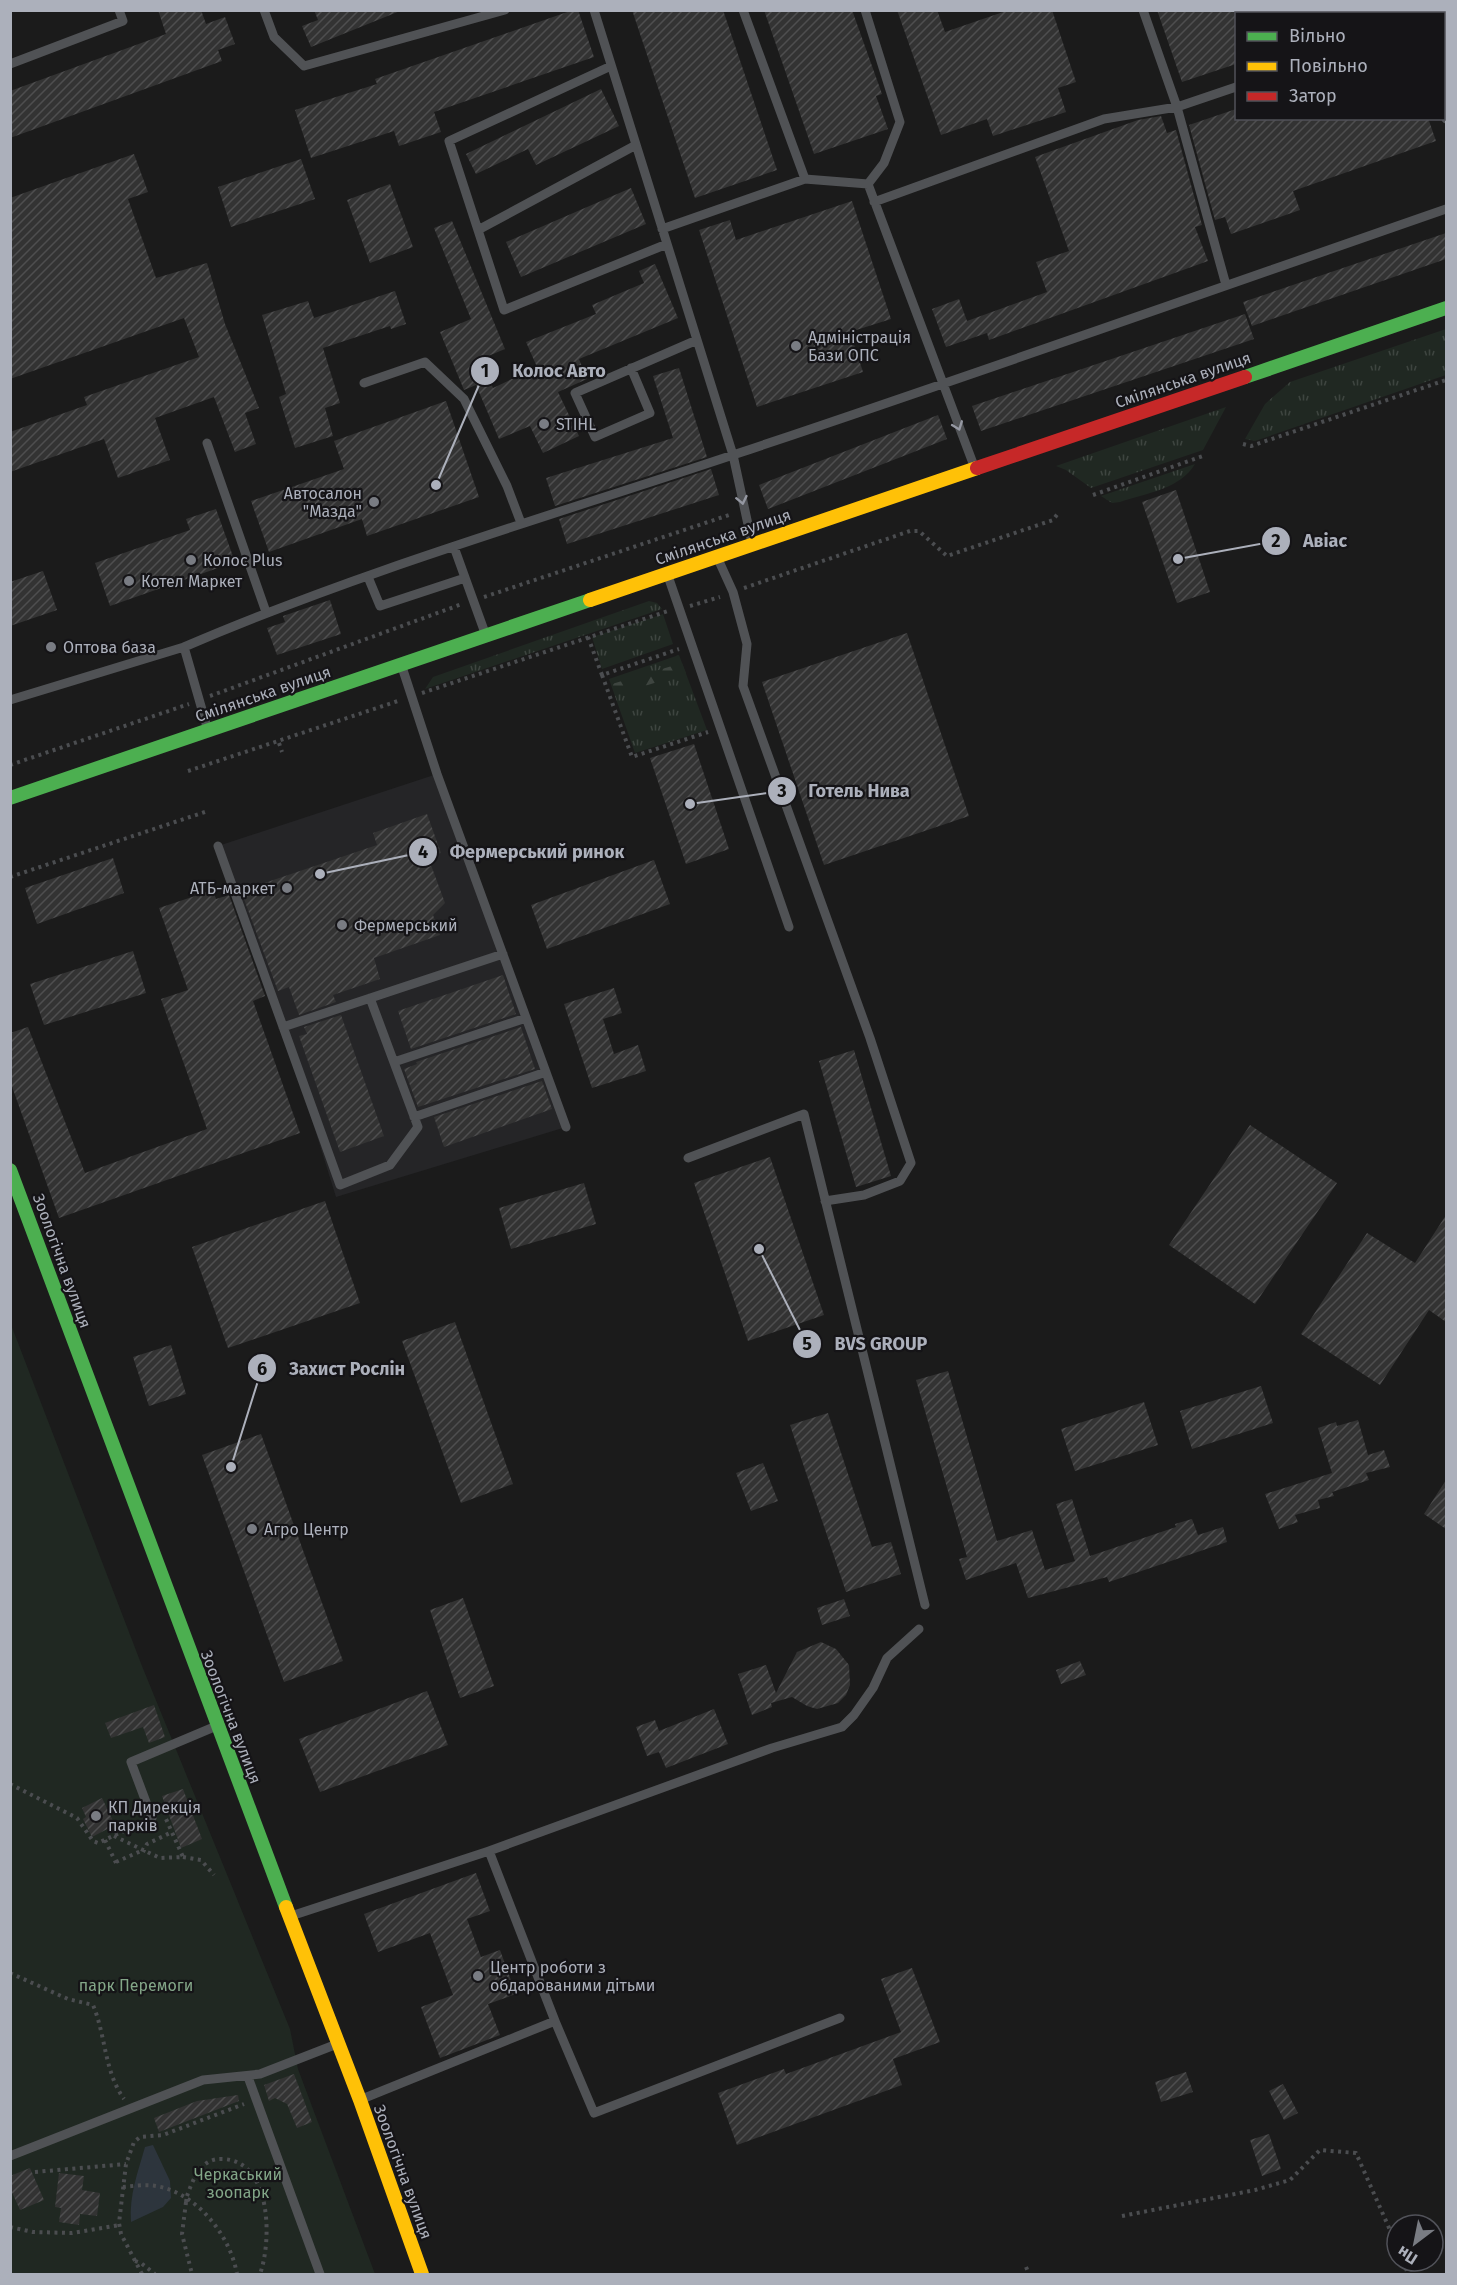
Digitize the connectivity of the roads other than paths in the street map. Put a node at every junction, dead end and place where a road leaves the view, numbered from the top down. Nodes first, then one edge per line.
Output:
1 (120, 10) edge
2 (264, 10) edge
3 (505, 10) edge
4 (594, 10) edge
5 (743, 10) edge
6 (865, 10) edge
7 (1143, 10) edge
8 (493, 12) edge
9 (10, 64) edge
10 (611, 66) junction
11 (1235, 87) edge
12 (1177, 106) junction
13 (636, 145) junction
14 (805, 179) junction
15 (868, 184) junction
16 (874, 202) junction
17 (1446, 209) edge
18 (662, 229) junction
19 (478, 230) junction
20 (667, 244) junction
21 (1226, 285) junction
22 (1446, 308) edge
23 (696, 340) junction
24 (631, 368) junction
25 (364, 383) dead end
26 (942, 384) junction
27 (207, 443) dead end
28 (733, 455) junction
29 (974, 468) junction
30 (521, 523) junction
31 (752, 545) junction
32 (454, 547) junction
33 (717, 557) junction
34 (668, 574) junction
35 (368, 577) junction
36 (465, 578) junction
37 (267, 612) junction
38 (486, 635) junction
39 (184, 647) junction
40 (401, 664) junction
41 (10, 700) edge
42 (208, 731) junction
43 (10, 798) edge
44 (218, 846) dead end
45 (789, 927) dead end
46 (503, 954) junction
47 (370, 998) junction
48 (526, 1018) junction
49 (284, 1027) junction
50 (394, 1062) junction
51 (546, 1072) junction
52 (414, 1117) junction
53 (566, 1127) dead end
54 (688, 1158) dead end
55 (10, 1170) edge
56 (825, 1201) junction
57 (925, 1605) dead end
58 (919, 1629) dead end
59 (216, 1726) junction
60 (152, 1818) road end
61 (489, 1851) junction
62 (289, 1917) junction
63 (840, 2018) dead end
64 (555, 2021) junction
65 (337, 2044) junction
66 (248, 2077) junction
67 (360, 2100) junction
68 (10, 2156) edge
69 (320, 2274) edge
70 (422, 2274) edge

1 - 9 lane
2 - 8 lane
3 - 8 lane
4 - 10 lane
5 - 14 lane
6 - 15 lane
7 - 12 lane
10 - 13 lane
10 - 19 lane
11 - 12 lane
12 - 16 lane
12 - 21 lane
13 - 18 lane
13 - 19 lane
14 - 15 lane
14 - 18 lane
15 - 16 lane
16 - 26 lane
17 - 21 lane
18 - 20 lane
19 - 20 lane
20 - 23 lane
21 - 26 lane
22 - 29 main road, Смілянська вулиця
23 - 24 lane
23 - 28 lane
24 - 24 lane
25 - 30 lane
26 - 28 lane
26 -> 29 lane
27 - 37 lane
28 - 30 lane
28 -> 31 lane
29 - 31 main road, Смілянська вулиця
30 - 32 lane
31 - 33 main road, Смілянська вулиця
32 - 35 lane
32 - 36 lane
33 - 34 main road, Смілянська вулиця
33 - 56 lane
34 - 38 main road, Смілянська вулиця
34 - 45 lane
35 - 36 lane
35 - 37 lane
36 - 38 lane
37 - 39 lane
38 - 40 main road, Смілянська вулиця
39 - 41 lane
39 - 42 lane
40 - 42 main road, Смілянська вулиця
40 - 46 lane
42 - 43 main road, Смілянська вулиця
44 - 49 lane
46 - 47 lane
46 - 48 lane
47 - 49 lane
47 - 50 lane
48 - 50 lane
48 - 51 lane
49 - 52 lane
50 - 52 lane
51 - 52 lane
51 - 53 lane
54 - 56 lane
55 - 59 main road, Зоологічна вулиця
56 - 57 lane
58 - 61 lane
59 - 60 lane
59 - 62 main road, Зоологічна вулиця
61 - 62 lane
61 - 64 lane
62 - 65 main road, Зоологічна вулиця
63 - 64 lane
64 - 67 lane
65 - 66 lane
65 - 67 main road, Зоологічна вулиця
66 - 68 lane
66 - 69 lane
67 - 70 main road, Зоологічна вулиця

